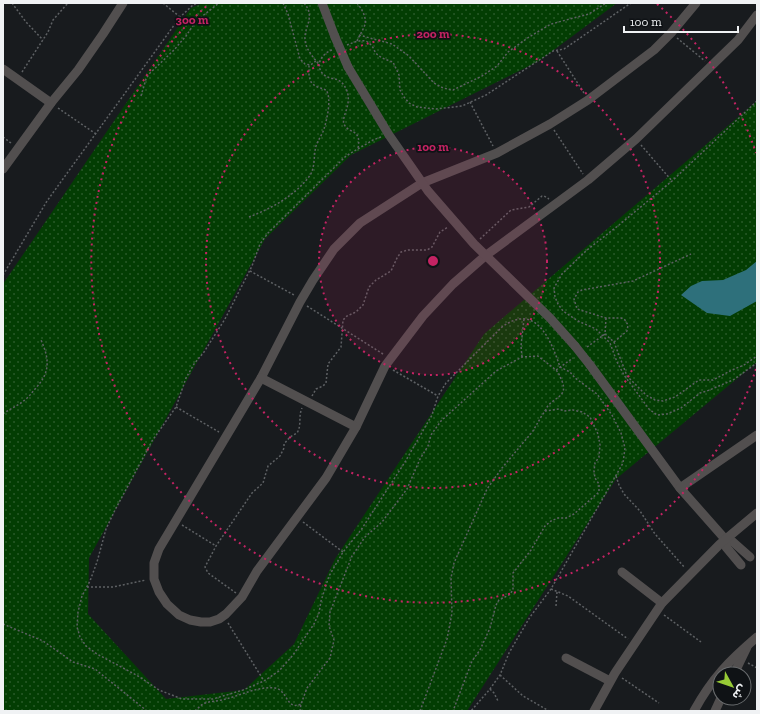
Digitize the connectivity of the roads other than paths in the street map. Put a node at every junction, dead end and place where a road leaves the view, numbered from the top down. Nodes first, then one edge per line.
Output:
1 (123, 3) edge
2 (322, 3) edge
3 (696, 3) edge
4 (757, 15) edge
5 (3, 69) edge
6 (51, 103) junction
7 (3, 169) edge
8 (422, 183) junction
9 (485, 256) junction
10 (261, 378) junction
11 (356, 427) junction
12 (757, 435) edge
13 (680, 488) junction
14 (757, 513) edge
15 (725, 539) junction
16 (750, 557) dead end
17 (741, 565) dead end
18 (622, 572) dead end
19 (660, 606) junction
20 (757, 637) edge
21 (747, 645) junction
22 (566, 658) dead end
23 (738, 666) edge
24 (612, 677) junction
25 (594, 711) edge
26 (694, 711) edge

1 - 6 street
2 - 8 street, bridge
3 - 8 street
4 - 9 street
5 - 6 street
6 - 7 street
8 - 9 street
8 - 10 street
9 - 11 street
9 - 13 street, bridge
10 - 11 street
10 - 11 street
12 - 13 street
13 - 15 street
14 - 15 street
15 - 16 street
15 - 17 street
15 - 19 street
18 - 19 street
19 - 24 street
20 - 21 street
21 - 23 street
21 - 26 street
22 - 24 street
24 - 25 street

